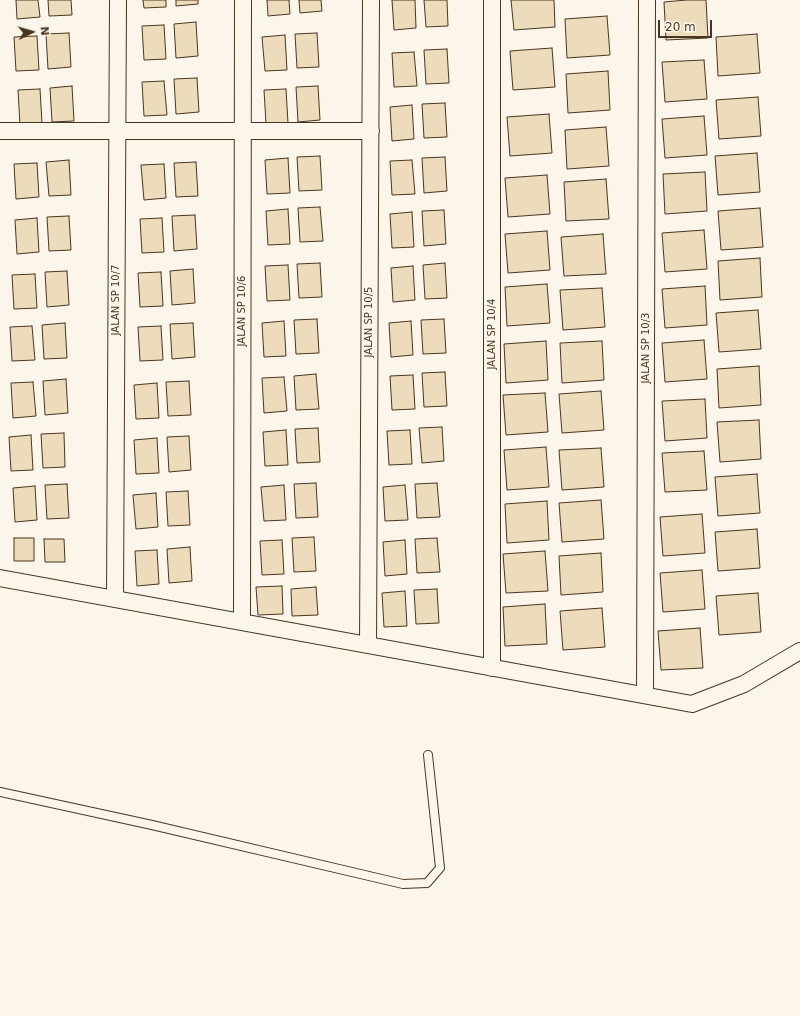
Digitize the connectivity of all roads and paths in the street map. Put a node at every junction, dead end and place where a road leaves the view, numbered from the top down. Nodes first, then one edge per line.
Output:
1 (118, 0) edge
2 (243, 0) edge
3 (371, 0) edge
4 (492, 0) edge
5 (647, 0) edge
6 (0, 131) edge
7 (117, 131) junction
8 (243, 131) junction
9 (370, 131) junction
10 (0, 578) edge
11 (115, 599) junction
12 (242, 622) junction
13 (368, 645) junction
14 (800, 651) edge
15 (492, 668) junction
16 (645, 696) junction
17 (428, 755) dead end
18 (0, 792) edge

1 - 7 street, JALAN SP 10/7
2 - 8 street, JALAN SP 10/6
3 - 9 street, JALAN SP 10/5
4 - 15 street, JALAN SP 10/4
5 - 16 street, JALAN SP 10/3
6 - 7 street
7 - 8 street
7 - 11 street, JALAN SP 10/7
8 - 9 street
8 - 12 street, JALAN SP 10/6
9 - 13 street, JALAN SP 10/5
10 - 11 street
11 - 12 street
12 - 13 street
13 - 15 street
14 - 16 street
15 - 16 street
17 - 18 lane

